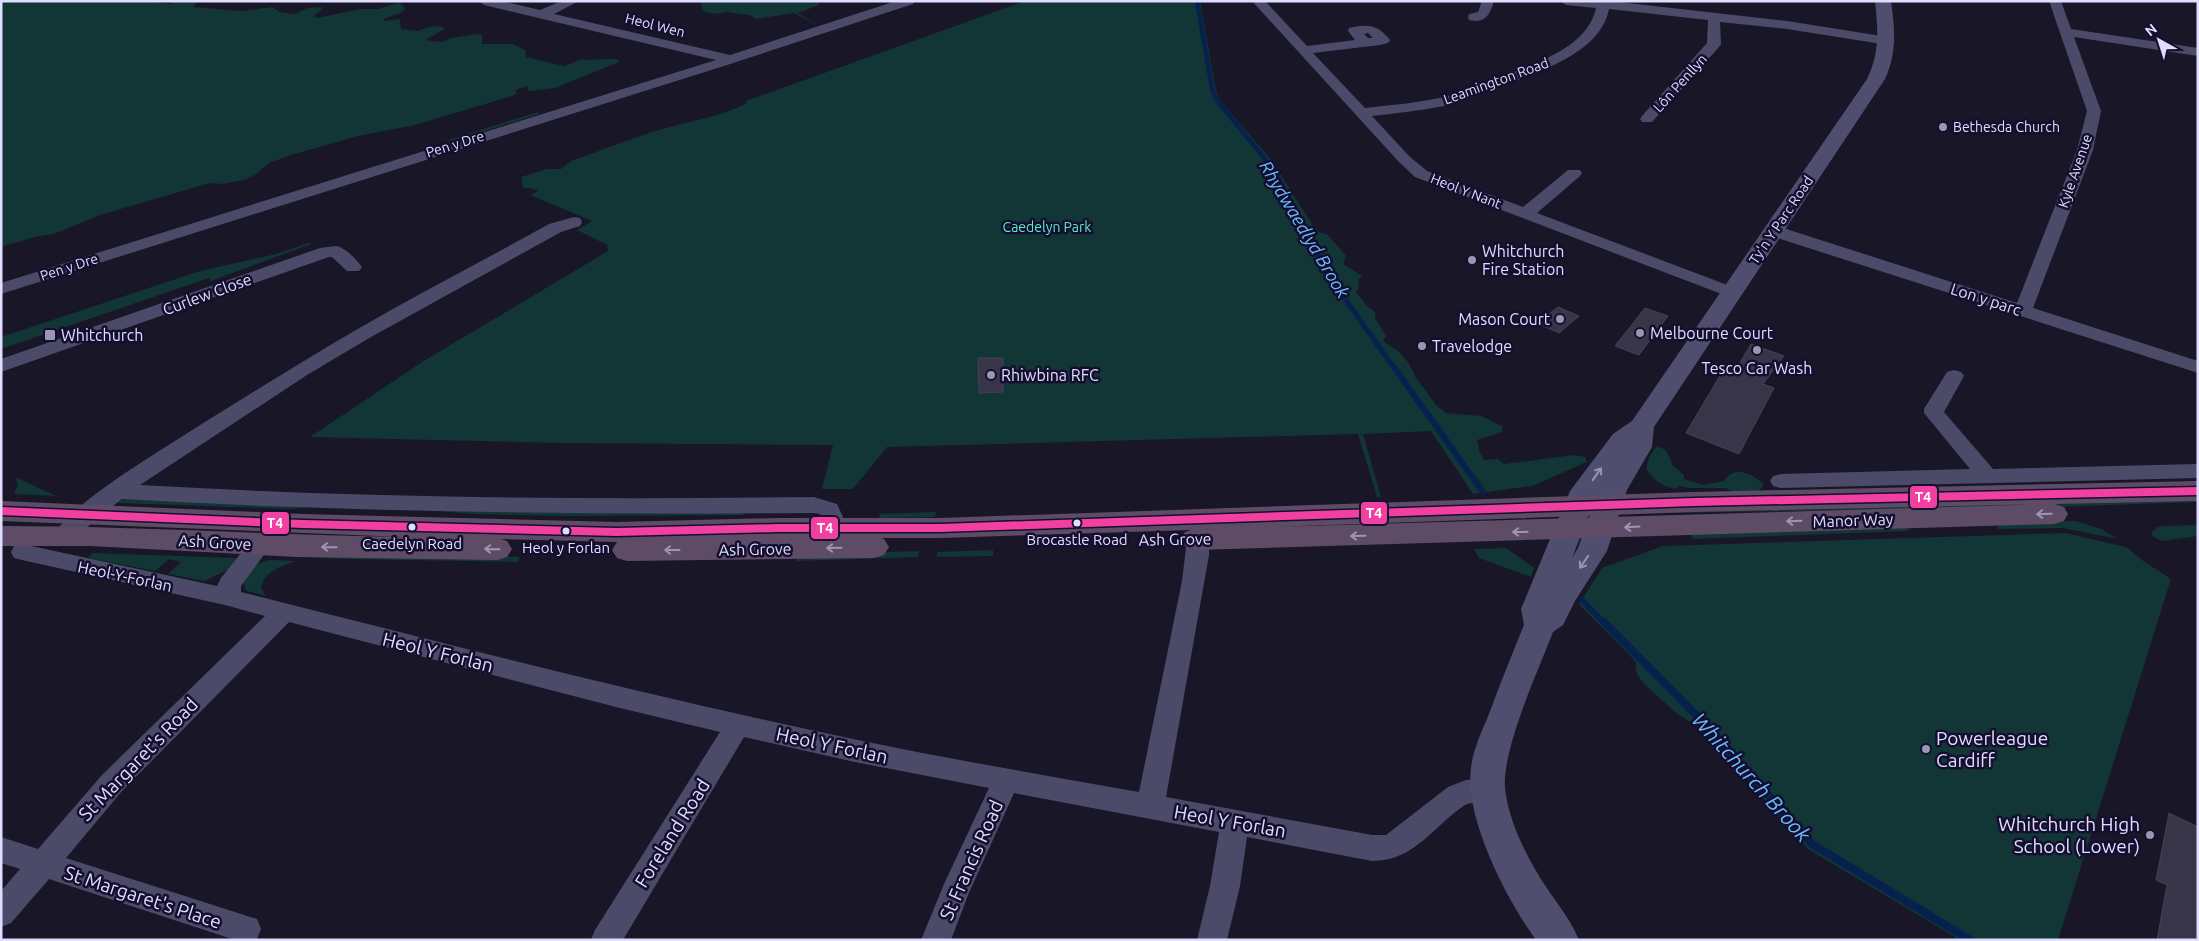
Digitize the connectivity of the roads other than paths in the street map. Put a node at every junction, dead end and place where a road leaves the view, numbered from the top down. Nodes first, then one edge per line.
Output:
1 (484, 1) edge
2 (573, 1) edge
3 (909, 1) edge
4 (1258, 1) edge
5 (1488, 1) edge
6 (1566, 1) edge
7 (1883, 1) edge
8 (2055, 1) edge
9 (1604, 4) edge
10 (542, 14) junction
11 (1722, 15) junction
12 (1474, 17) dead end
13 (2066, 32) junction
14 (1888, 41) junction
15 (1365, 43) dead end
16 (1305, 50) junction
17 (2198, 52) edge
18 (730, 59) junction
19 (1362, 113) junction
20 (1647, 119) dead end
21 (1574, 173) dead end
22 (1525, 214) junction
23 (574, 222) dead end
24 (1774, 231) junction
25 (353, 267) dead end
26 (1, 289) edge
27 (1732, 293) junction
28 (2023, 311) junction
29 (1, 366) edge
30 (2198, 366) edge
31 (1954, 376) dead end
32 (2198, 470) edge
33 (1987, 476) junction
34 (1781, 481) dead end
35 (118, 491) junction
36 (2198, 491) edge
37 (2198, 510) edge
38 (1, 511) edge
39 (88, 513) junction
40 (1588, 517) junction
41 (830, 528) junction
42 (64, 536) junction
43 (1198, 539) junction
44 (11, 544) edge
45 (261, 544) junction
46 (229, 597) junction
47 (283, 613) junction
48 (738, 725) junction
49 (1006, 780) junction
50 (1489, 790) junction
51 (1150, 806) junction
52 (1235, 822) junction
53 (1, 850) edge
54 (42, 864) junction
55 (1, 913) edge
56 (246, 929) dead end
57 (606, 940) edge
58 (936, 940) edge
59 (1212, 940) edge
60 (1560, 940) edge

1 - 10 street, Heol Wen
2 - 10 street
3 - 18 street, Pen y Dre
4 - 16 street, Heol Y Nant
5 - 12 street
6 - 9 street
7 - 14 street, Ty'n Y Parc Road
8 - 13 street, Kyle Avenue
9 - 11 street
9 - 19 street, Leamington Road
10 - 18 street, Heol Wen
11 - 14 street
11 - 20 street, Lôn Penllyn
13 - 17 street
13 - 28 street, Kyle Avenue
14 - 24 street, Ty'n Y Parc Road
15 - 16 street
16 - 19 street, Heol Y Nant
18 - 26 street, Pen y Dre
19 - 22 street, Heol Y Nant
21 - 22 street
22 - 27 street, Heol Y Nant
23 - 35 street
24 - 27 street, Ty'n Y Parc Road
24 - 28 street, Lon y parc
25 - 29 street, Curlew Close
27 - 40 street, Ty'n Y Parc Road
28 - 30 street, Lon y parc
31 - 33 street
32 - 33 street
33 - 34 street
35 - 39 street
35 - 41 street
36 - 40 highway, Manor Way
37 -> 40 highway, Manor Way
38 - 39 highway, Ash Grove
39 - 41 highway, Ash Grove
39 - 42 street
40 - 41 highway, Ash Grove
40 -> 43 highway, Ash Grove
40 - 50 street, Ty'n Y Parc Road
42 - 44 highway, Ash Grove
42 - 45 highway, Ash Grove
43 -> 45 highway, Ash Grove
43 - 51 street
44 - 46 street, Heol-Y-Forlan
45 - 46 street
46 - 47 street, Heol Y Forlan
47 - 48 street, Heol Y Forlan
47 - 54 street, St Margaret's Road
48 - 49 street, Heol Y Forlan
48 - 57 street, Foreland Road
49 - 51 street, Heol Y Forlan
49 - 58 street, St Francis Road
50 - 52 street, Heol Y Forlan
50 - 60 street
51 - 52 street, Heol Y Forlan
52 - 59 street
53 - 54 street, St Margaret's Place
54 - 55 street, St Margaret's Road
54 - 56 street, St Margaret's Place

